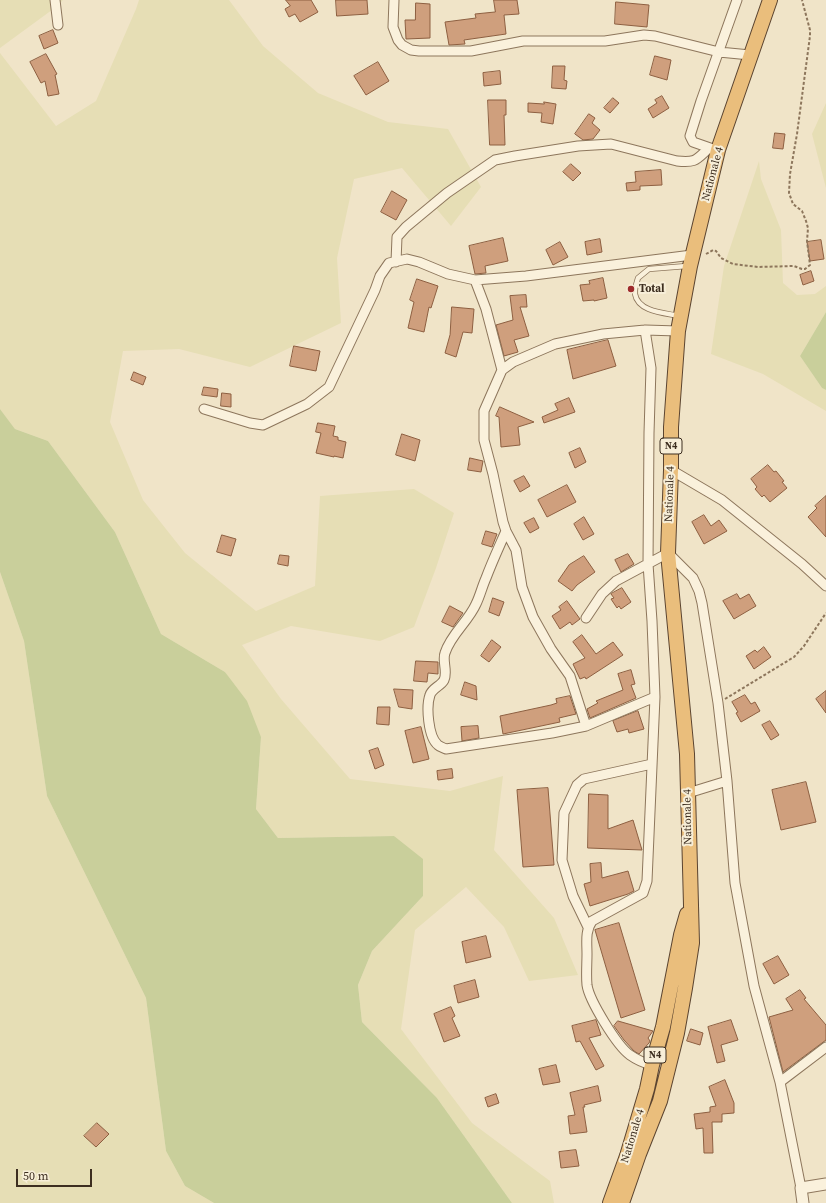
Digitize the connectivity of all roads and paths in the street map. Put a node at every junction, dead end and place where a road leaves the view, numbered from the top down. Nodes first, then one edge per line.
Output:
1 (55, 0) edge
2 (394, 0) edge
3 (737, 0) edge
4 (770, 0) edge
5 (802, 0) edge
6 (58, 25) dead end
7 (719, 52) junction
8 (750, 56) junction
9 (714, 149) junction
10 (691, 261) junction
11 (396, 262) junction
12 (475, 280) junction
13 (680, 316) junction
14 (644, 330) junction
15 (678, 331) junction
16 (502, 370) junction
17 (204, 409) dead end
18 (672, 470) junction
19 (506, 531) junction
20 (668, 553) junction
21 (648, 564) junction
22 (826, 586) edge
23 (826, 613) edge
24 (586, 618) dead end
25 (655, 697) junction
26 (718, 703) junction
27 (586, 726) junction
28 (652, 764) junction
29 (727, 781) junction
30 (688, 793) junction
31 (690, 904) junction
32 (588, 927) junction
33 (826, 1047) edge
34 (652, 1065) junction
35 (780, 1082) junction
36 (826, 1184) edge
37 (801, 1188) junction
38 (610, 1203) edge
39 (622, 1203) edge
40 (803, 1203) edge

1 - 6 street
2 - 7 street
3 - 7 street
4 - 8 highway, Nationale 4 / N4
5 - 10 path
7 - 8 street
7 - 9 street
8 - 9 highway, Nationale 4 / N4
9 - 10 highway, Nationale 4 / N4
9 - 11 street
10 - 12 street
10 - 13 highway, Nationale 4 / N4
10 - 13 lane
11 - 12 street
11 - 17 street
12 - 16 street
13 - 15 highway, Nationale 4 / N4
14 - 15 street
14 - 16 street
14 - 21 street
15 - 18 highway, Nationale 4 / N4
16 - 19 street
18 - 20 highway, Nationale 4 / N4
18 - 22 street
19 - 27 street
19 - 27 street
20 - 21 street
20 - 26 street
20 - 30 highway, Nationale 4 / N4
21 - 24 street
21 - 25 street
23 - 26 path
25 - 27 street
25 - 28 street
26 - 29 street
28 - 32 street
28 - 32 street
29 - 30 street
29 - 35 street
30 - 31 highway, Nationale 4 / N4
31 - 34 highway, Nationale 4 / N4
31 - 39 highway, Nationale 4 / N4
32 - 34 street
33 - 35 street
34 - 38 highway, Nationale 4 / N4
35 - 37 street
36 - 37 street
37 - 40 street

